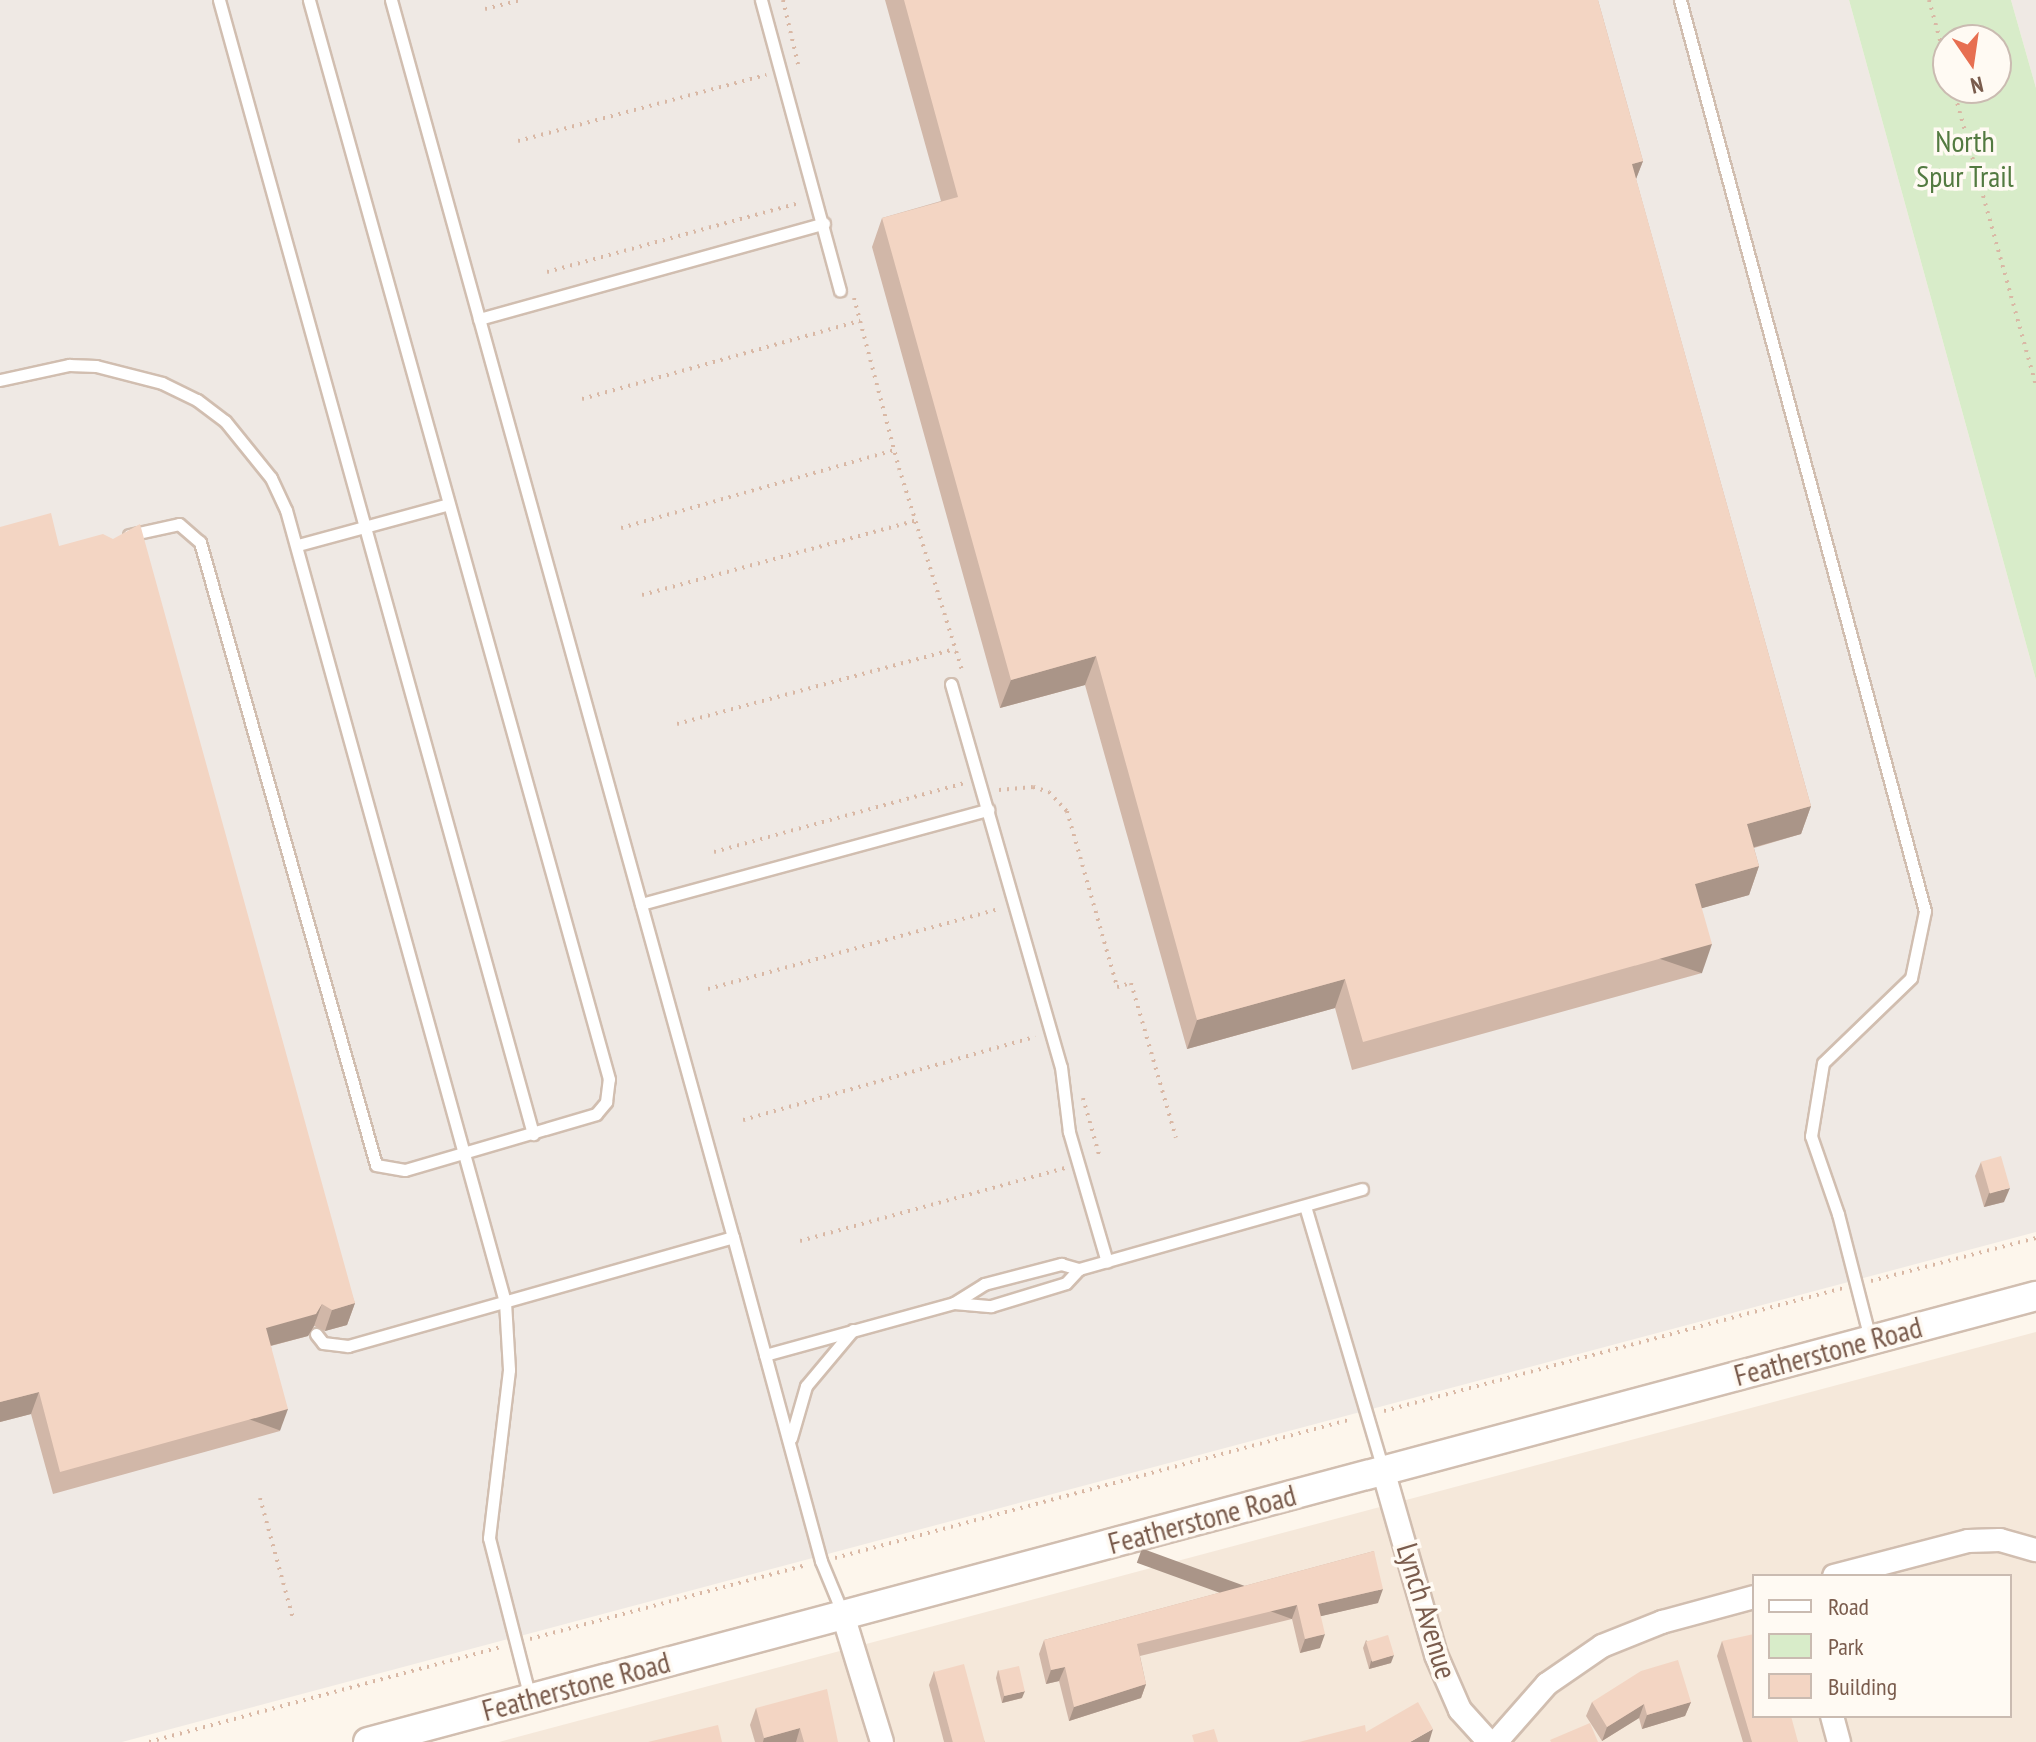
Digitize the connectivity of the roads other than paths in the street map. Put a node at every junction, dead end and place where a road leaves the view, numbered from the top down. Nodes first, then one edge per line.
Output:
1 (219, 0) edge
2 (309, 0) edge
3 (391, 0) edge
4 (761, 0) edge
5 (1680, 0) edge
6 (824, 223) junction
7 (840, 290) dead end
8 (479, 319) junction
9 (0, 380) edge
10 (449, 504) junction
11 (364, 527) junction
12 (110, 544) edge
13 (298, 545) junction
14 (951, 684) dead end
15 (988, 810) junction
16 (641, 904) junction
17 (533, 1134) junction
18 (466, 1153) junction
19 (1362, 1189) dead end
20 (1305, 1206) junction
21 (733, 1237) junction
22 (1107, 1262) junction
23 (1079, 1269) junction
24 (2036, 1296) edge
25 (505, 1302) junction
26 (954, 1303) junction
27 (854, 1330) junction
28 (316, 1334) edge
29 (1870, 1339) junction
30 (765, 1355) junction
31 (790, 1442) junction
32 (1383, 1470) junction
33 (2036, 1550) edge
34 (1842, 1574) edge
35 (1752, 1598) edge
36 (843, 1615) junction
37 (530, 1698) junction
38 (1833, 1718) edge
39 (368, 1742) edge
40 (882, 1742) edge
41 (1489, 1742) edge
42 (1496, 1742) edge
43 (1839, 1742) edge

1 - 11 lane
2 - 10 lane
3 - 8 lane
4 - 6 lane
5 - 29 lane
6 - 7 lane
6 - 8 lane
8 - 16 lane
9 - 13 lane
10 - 11 lane
10 - 17 lane
11 - 13 lane
11 - 17 lane
12 - 18 lane
13 - 18 lane
14 - 15 lane
15 - 16 lane
15 - 22 lane
16 - 21 lane
17 - 18 lane
18 - 25 lane
19 - 20 lane
20 - 22 lane
20 - 32 lane
21 - 25 lane
21 - 30 lane
22 - 23 lane
23 - 26 lane
23 - 26 lane
24 - 29 street, Featherstone Road
25 - 28 lane
25 - 37 lane
26 - 27 lane
27 - 30 lane
27 - 31 lane
29 - 32 street, Featherstone Road
30 - 31 lane
31 - 36 lane
32 - 36 street, Featherstone Road
32 - 41 street, Lynch Avenue
33 - 34 street
35 - 42 street
36 - 37 street, Featherstone Road
36 - 40 street
37 - 39 street, Featherstone Road
38 - 43 street

